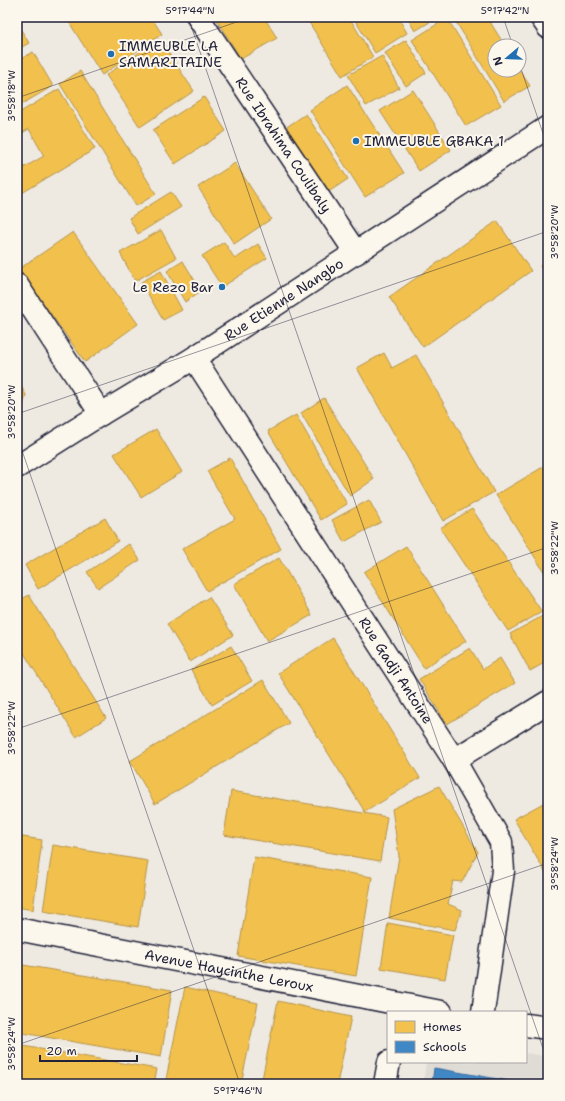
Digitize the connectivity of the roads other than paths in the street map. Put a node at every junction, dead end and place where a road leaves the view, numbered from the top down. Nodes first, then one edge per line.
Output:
1 (198, 17) edge
2 (541, 17) edge
3 (548, 27) edge
4 (548, 127) edge
5 (356, 253) junction
6 (17, 284) edge
7 (194, 358) junction
8 (101, 414) junction
9 (17, 467) edge
10 (548, 702) edge
11 (454, 760) junction
12 (17, 929) edge
13 (399, 1008) edge
14 (430, 1011) edge
15 (483, 1011) edge
16 (527, 1025) edge
17 (548, 1028) edge
18 (389, 1063) edge
19 (385, 1084) edge

1 - 5 street, Rue Ibrahima Coulibaly
2 - 3 street
4 - 5 street, Rue Etienne Nangbo
5 - 7 street, Rue Etienne Nangbo
6 - 8 street
7 - 8 street, Rue Etienne Nangbo
7 - 11 street, Rue Gadji Antoine
8 - 9 street, Rue Etienne Nangbo
10 - 11 street
11 - 15 street, Rue Gadji Antoine
12 - 13 street, Avenue Haycinthe Leroux
13 - 14 street, Avenue Haycinthe Leroux
16 - 17 street
18 - 19 street

